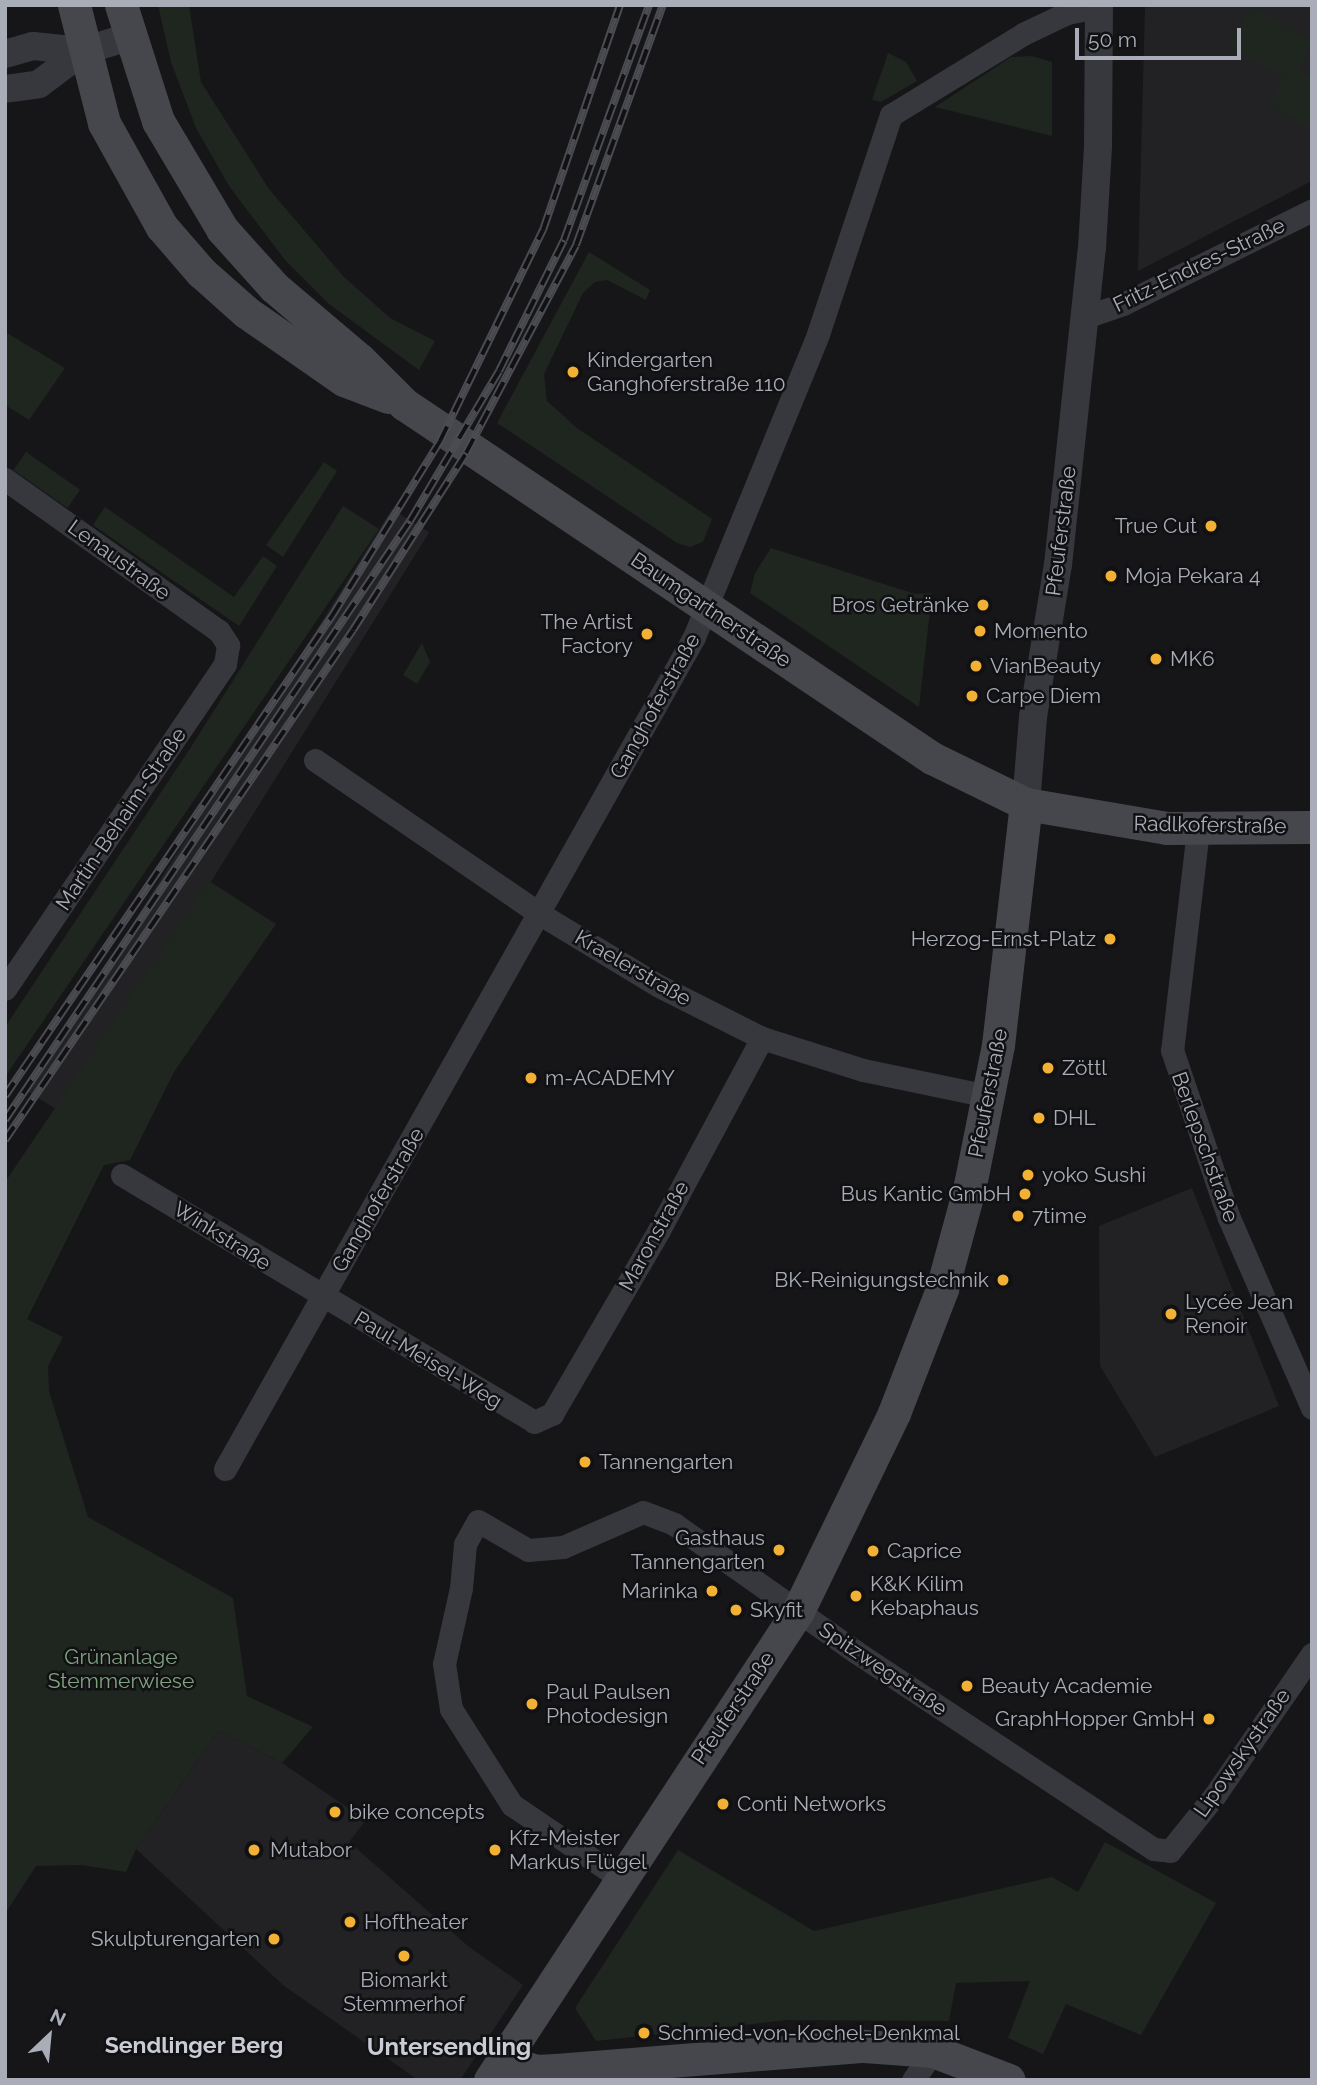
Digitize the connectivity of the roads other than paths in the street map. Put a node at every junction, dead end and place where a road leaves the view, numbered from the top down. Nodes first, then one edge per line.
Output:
1 (74, 5) edge
2 (121, 5) edge
3 (1099, 6) edge
4 (128, 37) junction
5 (83, 51) junction
6 (5, 54) edge
7 (5, 89) edge
8 (1312, 210) edge
9 (1085, 317) junction
10 (404, 404) junction
11 (5, 479) edge
12 (707, 608) junction
13 (228, 645) joint
14 (316, 760) dead end
15 (1026, 804) junction
16 (1312, 827) edge
17 (1198, 830) junction
18 (540, 915) junction
19 (5, 989) edge
20 (762, 1038) junction
21 (989, 1096) junction
22 (122, 1175) dead end
23 (322, 1298) junction
24 (1312, 1408) edge
25 (534, 1422) joint
26 (225, 1469) dead end
27 (798, 1611) junction
28 (1312, 1654) edge
29 (1170, 1851) joint
30 (620, 1878) junction
31 (933, 2050) junction
32 (496, 2070) edge
33 (913, 2080) edge
34 (1009, 2080) edge

1 - 5 main road, Baumgartnerstraße
2 - 4 main road, Baumgartnerstraße
3 - 9 street, Pfeuferstraße
3 - 12 street, Ganghoferstraße
4 - 5 street
4 - 10 main road, Baumgartnerstraße
5 - 6 street
5 - 7 street
5 - 10 main road, Baumgartnerstraße
8 - 9 street, Fritz-Endres-Straße
9 - 15 street, Pfeuferstraße
10 - 12 main road, Baumgartnerstraße
11 - 13 street, Lenaustraße
12 - 15 main road, Baumgartnerstraße
12 - 18 street, Ganghoferstraße
13 - 19 street, Martin-Behaim-Straße
14 - 18 street, Kraelerstraße
15 - 17 main road, Radlkoferstraße
15 - 21 main road, Pfeuferstraße
16 - 17 main road, Radlkoferstraße
17 - 24 street, Berlepschstraße
18 - 20 street, Kraelerstraße
18 - 23 street, Ganghoferstraße
20 - 21 street, Kraelerstraße
20 - 25 street, Maronstraße
21 - 27 main road, Pfeuferstraße
22 - 23 street, Winkstraße
23 - 25 street, Paul-Meisel-Weg
23 - 26 street, Ganghoferstraße
27 - 29 street, Spitzwegstraße
27 - 30 main road, Pfeuferstraße
27 - 30 street, Spitzwegstraße
28 - 29 street, Lipowskystraße
30 - 32 main road, Pfeuferstraße
31 - 32 main road
31 - 33 street
31 - 34 main road

